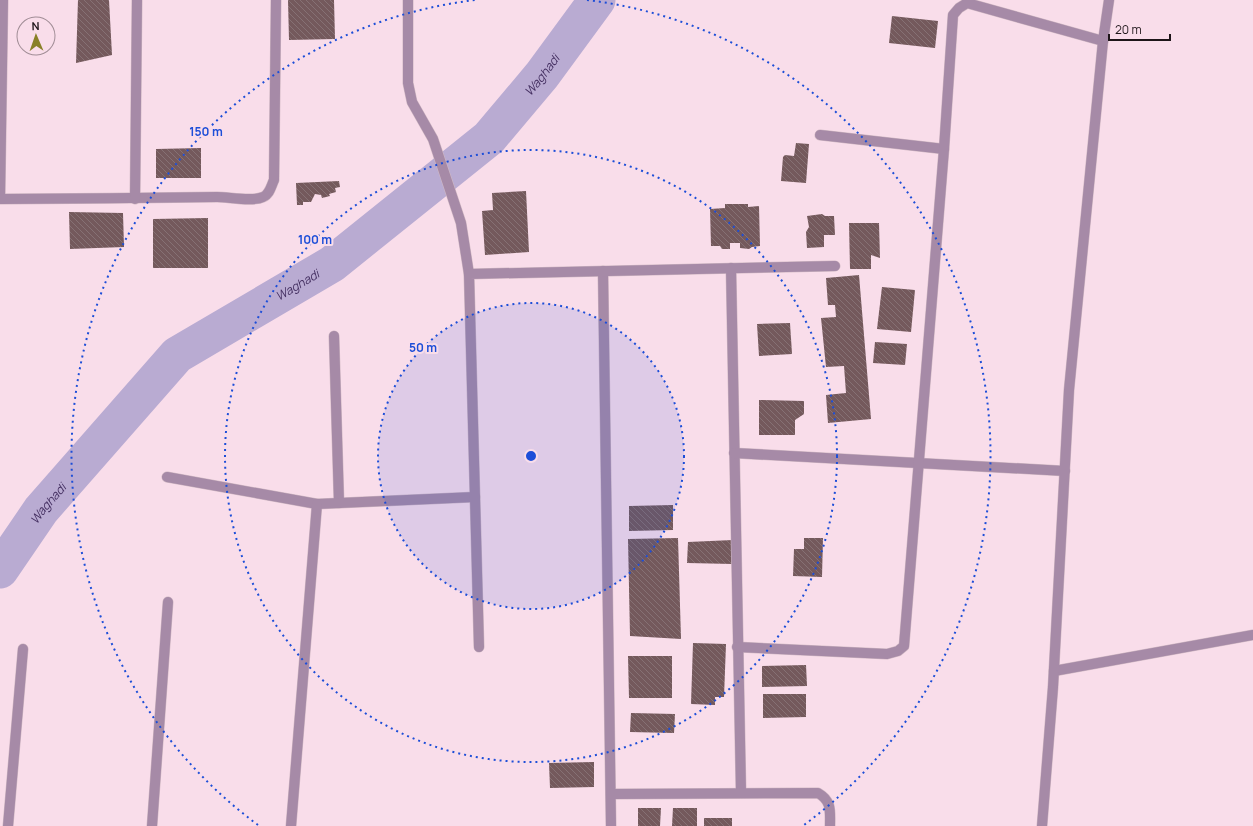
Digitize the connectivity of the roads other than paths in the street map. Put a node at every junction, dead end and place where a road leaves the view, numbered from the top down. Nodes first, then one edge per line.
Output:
1 (3, 0) edge
2 (136, 0) edge
3 (276, 0) edge
4 (408, 0) edge
5 (1108, 0) edge
6 (1103, 41) junction
7 (820, 135) dead end
8 (944, 149) junction
9 (135, 199) junction
10 (835, 266) dead end
11 (731, 268) junction
12 (602, 271) junction
13 (469, 274) junction
14 (334, 336) dead end
15 (734, 453) junction
16 (919, 463) junction
17 (1065, 471) junction
18 (167, 477) dead end
19 (475, 497) junction
20 (339, 502) junction
21 (317, 504) junction
22 (168, 602) dead end
23 (1253, 635) edge
24 (479, 647) dead end
25 (737, 647) junction
26 (23, 649) dead end
27 (1054, 671) junction
28 (741, 792) junction
29 (610, 794) junction
30 (8, 826) edge
31 (152, 826) edge
32 (292, 826) edge
33 (611, 826) edge
34 (830, 826) edge
35 (1042, 826) edge

1 - 9 street
2 - 9 street
3 - 9 street
4 - 13 street
5 - 6 street
6 - 8 street
6 - 17 street
7 - 8 street
8 - 16 street
10 - 11 street
11 - 12 street
11 - 15 street
12 - 13 street
12 - 29 street
13 - 19 street
14 - 20 street
15 - 16 street
15 - 25 street
16 - 17 street
16 - 25 street
17 - 27 street
18 - 21 street
19 - 20 street
19 - 24 street
20 - 21 street
21 - 32 street
22 - 31 street
23 - 27 street
25 - 28 street
26 - 30 street
27 - 35 street
28 - 29 street
28 - 34 street
29 - 33 street

